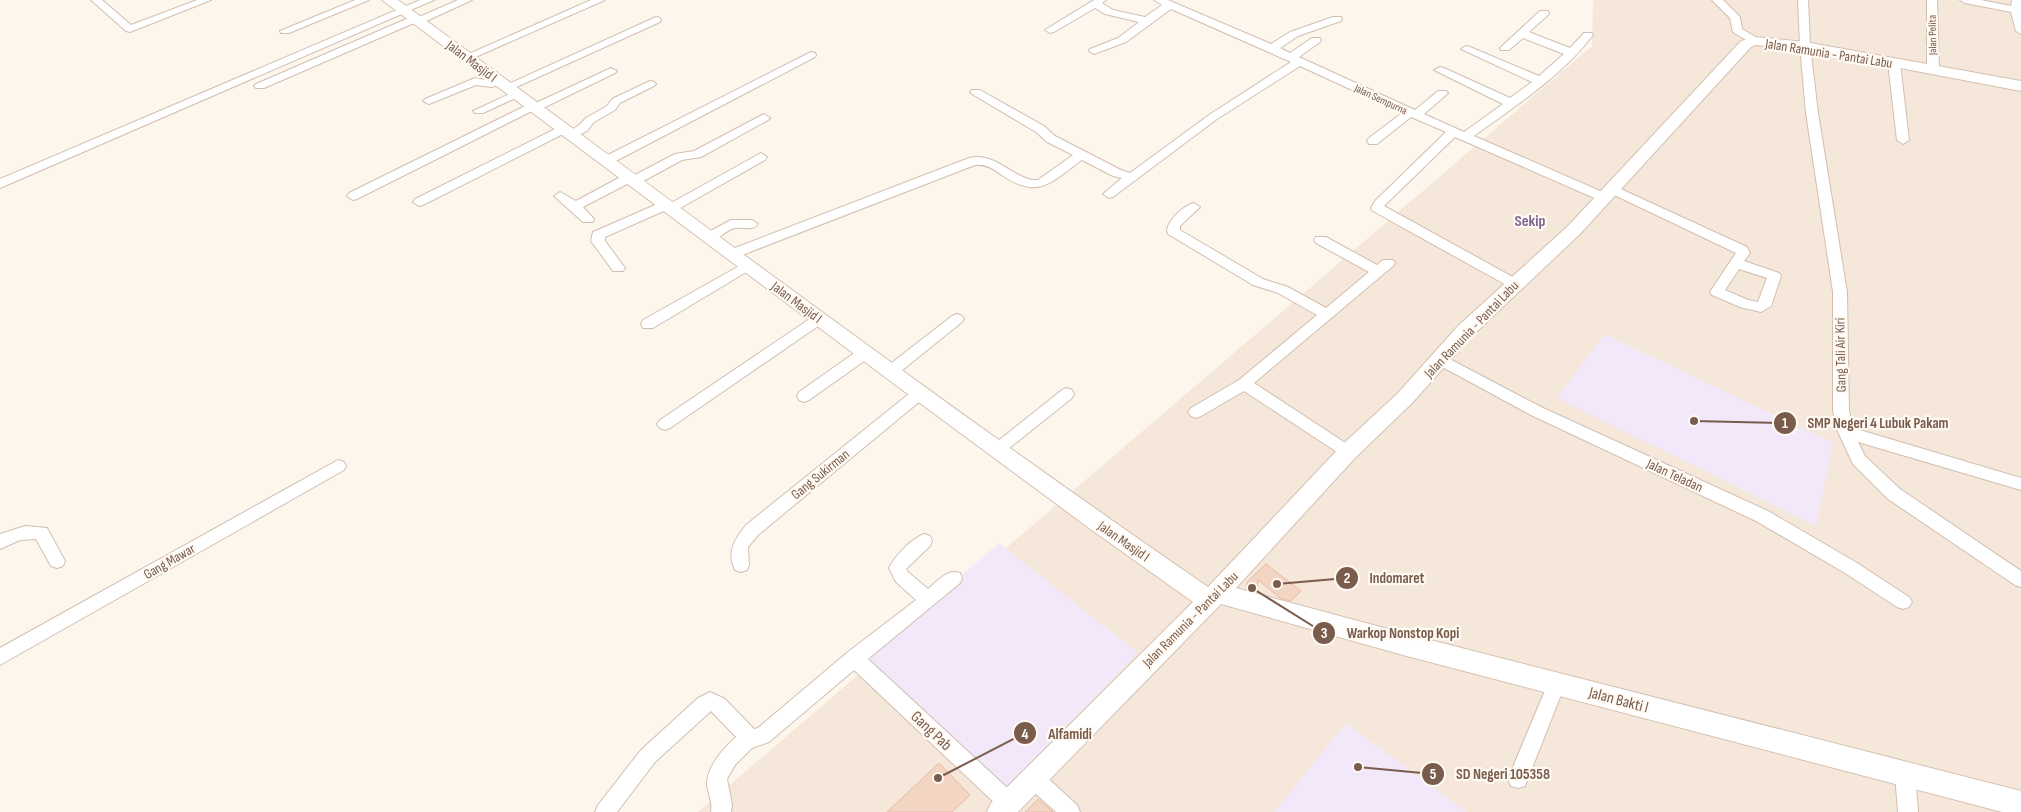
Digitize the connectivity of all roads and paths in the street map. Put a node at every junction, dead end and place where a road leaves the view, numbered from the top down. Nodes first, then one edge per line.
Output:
1 (96, 0) edge
2 (205, 0) edge
3 (364, 0) edge
4 (389, 0) edge
5 (430, 0) edge
6 (467, 0) edge
7 (600, 0) edge
8 (1717, 0) edge
9 (1803, 0) edge
10 (1932, 0) edge
11 (1965, 0) edge
12 (1099, 2) edge
13 (1164, 2) edge
14 (2016, 5) edge
15 (1544, 13) dead end
16 (411, 16) junction
17 (1337, 19) dead end
18 (656, 20) dead end
19 (1147, 21) junction
20 (1050, 30) dead end
21 (285, 31) dead end
22 (2021, 31) edge
23 (1521, 33) junction
24 (1588, 35) dead end
25 (1316, 40) dead end
26 (1755, 41) junction
27 (1805, 46) junction
28 (1272, 48) junction
29 (1505, 48) dead end
30 (1466, 49) dead end
31 (1094, 52) dead end
32 (1572, 53) junction
33 (811, 55) dead end
34 (467, 57) junction
35 (1296, 59) junction
36 (1894, 63) junction
37 (1440, 70) dead end
38 (1933, 70) junction
39 (611, 71) dead end
40 (1540, 81) junction
41 (650, 84) dead end
42 (260, 86) dead end
43 (2021, 86) edge
44 (508, 87) junction
45 (976, 92) dead end
46 (1442, 93) dead end
47 (429, 100) dead end
48 (1512, 103) junction
49 (534, 107) junction
50 (479, 111) dead end
51 (1413, 113) junction
52 (764, 118) dead end
53 (567, 132) junction
54 (1459, 134) junction
55 (1903, 140) dead end
56 (1372, 141) dead end
57 (1081, 156) junction
58 (761, 157) dead end
59 (606, 161) junction
60 (1131, 177) junction
61 (632, 179) junction
62 (0, 184) edge
63 (1607, 193) junction
64 (1109, 194) dead end
65 (353, 196) dead end
66 (560, 196) dead end
67 (419, 202) dead end
68 (575, 206) junction
69 (668, 207) junction
70 (1194, 207) dead end
71 (588, 219) dead end
72 (752, 224) dead end
73 (710, 237) junction
74 (1321, 240) dead end
75 (732, 254) junction
76 (1736, 263) dead end
77 (748, 265) junction
78 (618, 268) dead end
79 (1514, 284) junction
80 (1326, 314) junction
81 (819, 319) junction
82 (957, 319) dead end
83 (648, 324) dead end
84 (865, 353) junction
85 (1440, 359) junction
86 (890, 372) junction
87 (1244, 384) junction
88 (920, 394) junction
89 (1067, 394) dead end
90 (804, 396) dead end
91 (1196, 412) dead end
92 (665, 424) dead end
93 (1846, 432) junction
94 (998, 449) junction
95 (1348, 452) junction
96 (338, 466) dead end
97 (2021, 484) edge
98 (924, 541) dead end
99 (0, 542) edge
100 (57, 561) dead end
101 (741, 565) dead end
102 (2018, 573) edge
103 (954, 578) dead end
104 (1213, 597) junction
105 (928, 600) junction
106 (1903, 602) dead end
107 (0, 657) edge
108 (854, 658) junction
109 (1557, 682) junction
110 (750, 738) junction
111 (1905, 774) junction
112 (1033, 778) junction
113 (1518, 779) dead end
114 (2021, 804) edge
115 (1004, 807) edge
116 (605, 812) edge
117 (721, 812) edge
118 (1070, 812) edge
119 (1908, 812) edge

1 - 2 street
3 - 21 street
4 - 16 main road, Jalan Masjid I
5 - 16 street
6 - 16 street
7 - 34 street
8 - 26 street
9 - 27 street, Gang Tali Air Kiri
10 - 38 street, Jalan Pelita
11 - 14 street
12 - 19 street
12 - 20 street
13 - 19 street
13 - 28 street, Jalan Sempurna
14 - 22 street
15 - 23 street
16 - 34 main road, Jalan Masjid I
16 - 42 street
16 - 62 street
17 - 28 street
18 - 44 street
19 - 31 street
23 - 29 street
23 - 32 street
24 - 32 street
25 - 35 street
26 - 27 main road, Jalan Ramunia - Pantai Labu
26 - 63 main road, Jalan Ramunia - Pantai Labu
27 - 36 main road, Jalan Ramunia - Pantai Labu
27 - 93 street, Gang Tali Air Kiri
28 - 35 street, Jalan Sempurna
30 - 40 street
32 - 40 street
33 - 59 street
34 - 44 main road, Jalan Masjid I
35 - 51 street, Jalan Sempurna
35 - 60 street
36 - 38 main road, Jalan Ramunia - Pantai Labu
36 - 55 street
37 - 48 street
38 - 43 main road, Jalan Ramunia - Pantai Labu
39 - 49 street
40 - 48 street
41 - 53 street
44 - 47 street
44 - 49 main road, Jalan Masjid I
44 - 50 street
45 - 57 street
46 - 51 street
48 - 54 street
49 - 53 main road, Jalan Masjid I
49 - 65 street
51 - 54 street, Jalan Sempurna
51 - 56 street
52 - 61 street
53 - 59 main road, Jalan Masjid I
53 - 67 street
54 - 63 street, Jalan Sempurna
54 - 79 street
57 - 60 street
57 - 75 street
58 - 69 street
59 - 61 main road, Jalan Masjid I
60 - 64 street
61 - 68 street
61 - 69 main road, Jalan Masjid I
63 - 76 street, Jalan Sempurna
63 - 79 main road, Jalan Ramunia - Pantai Labu
66 - 68 street
68 - 71 street
69 - 73 main road, Jalan Masjid I
69 - 78 street
70 - 80 street
72 - 73 street
73 - 75 main road, Jalan Masjid I
74 - 80 street
75 - 77 main road, Jalan Masjid I
77 - 81 main road, Jalan Masjid I
77 - 83 street
79 - 85 main road, Jalan Ramunia - Pantai Labu
80 - 87 street
81 - 84 main road, Jalan Masjid I
81 - 92 street
82 - 86 street
84 - 86 main road, Jalan Masjid I
84 - 90 street
85 - 95 main road, Jalan Ramunia - Pantai Labu
85 - 106 street, Jalan Teladan
86 - 88 main road, Jalan Masjid I
87 - 91 street
87 - 95 street
88 - 94 main road, Jalan Masjid I
88 - 101 street, Gang Sukirman
89 - 94 street
93 - 97 street
93 - 102 street, Gang Tali Air Kiri
94 - 104 main road, Jalan Masjid I
95 - 104 main road, Jalan Ramunia - Pantai Labu
96 - 107 street, Gang Mawar
98 - 105 street
99 - 100 street
103 - 105 street
104 - 109 main road, Jalan Bakti I
104 - 112 main road, Jalan Ramunia - Pantai Labu
105 - 108 street
108 - 110 street
108 - 115 street, Gang Pab
109 - 111 main road, Jalan Bakti I
109 - 113 street
110 - 116 street
110 - 117 street
111 - 114 main road, Jalan Bakti I
111 - 119 street
112 - 115 main road, Jalan Ramunia - Pantai Labu
112 - 118 street

